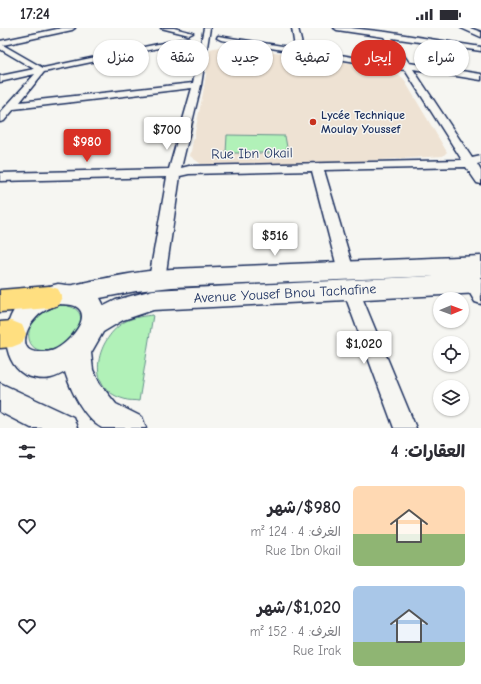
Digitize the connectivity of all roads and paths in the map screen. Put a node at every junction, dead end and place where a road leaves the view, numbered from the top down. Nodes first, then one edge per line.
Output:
1 (72, 28) edge
2 (164, 28) edge
3 (295, 28) edge
4 (337, 28) edge
5 (464, 28) edge
6 (206, 29) edge
7 (383, 32) edge
8 (481, 35) edge
9 (188, 36) junction
10 (221, 38) junction
11 (196, 40) edge
12 (204, 40) edge
13 (298, 40) edge
14 (0, 43) edge
15 (209, 43) edge
16 (0, 46) edge
17 (281, 48) edge
18 (481, 49) edge
19 (343, 58) edge
20 (408, 68) junction
21 (41, 70) junction
22 (198, 76) edge
23 (481, 77) edge
24 (0, 79) edge
25 (481, 82) edge
26 (197, 85) junction
27 (12, 106) junction
28 (0, 120) edge
29 (481, 159) edge
30 (469, 163) junction
31 (317, 167) junction
32 (174, 173) junction
33 (0, 177) edge
34 (481, 180) edge
35 (157, 279) junction
36 (348, 280) junction
37 (479, 282) edge
38 (76, 294) junction
39 (49, 297) junction
40 (0, 301) edge
41 (94, 324) junction
42 (6, 335) edge
43 (78, 349) junction
44 (0, 397) edge
45 (62, 428) edge
46 (130, 428) edge
47 (405, 428) edge

1 - 14 street
2 - 9 street
3 - 13 street
4 - 7 street
5 - 8 street
6 - 9 street
6 - 10 street
6 - 12 street
7 - 18 street
7 - 20 street
9 - 11 street
9 - 21 street
10 - 15 street
10 - 17 street
16 - 21 street
19 - 20 street
20 - 23 street
20 - 25 street
20 - 30 street
21 - 24 street
21 - 27 street
22 - 26 street
26 - 27 street
26 - 32 street
27 - 28 street
29 - 30 street, Rue Ibn Okail
30 - 31 street, Rue Ibn Okail
30 - 34 street
31 - 32 street, Rue Ibn Okail
31 - 36 street
32 - 33 street, Rue Ibn Okail
32 - 35 street
35 - 36 main road, Avenue Yousef Bnou Tachafine
35 - 38 main road, Avenue Yousef Bnou Tachafine
36 - 37 main road, Avenue Yousef Bnou Tachafine
36 - 41 main road, Avenue Yousef Bnou Tachafine
36 - 47 street
38 - 39 main road
38 - 41 main road
39 - 40 highway
39 - 42 main road
41 - 43 main road
42 - 43 main road
43 - 46 main road
44 - 45 main road

